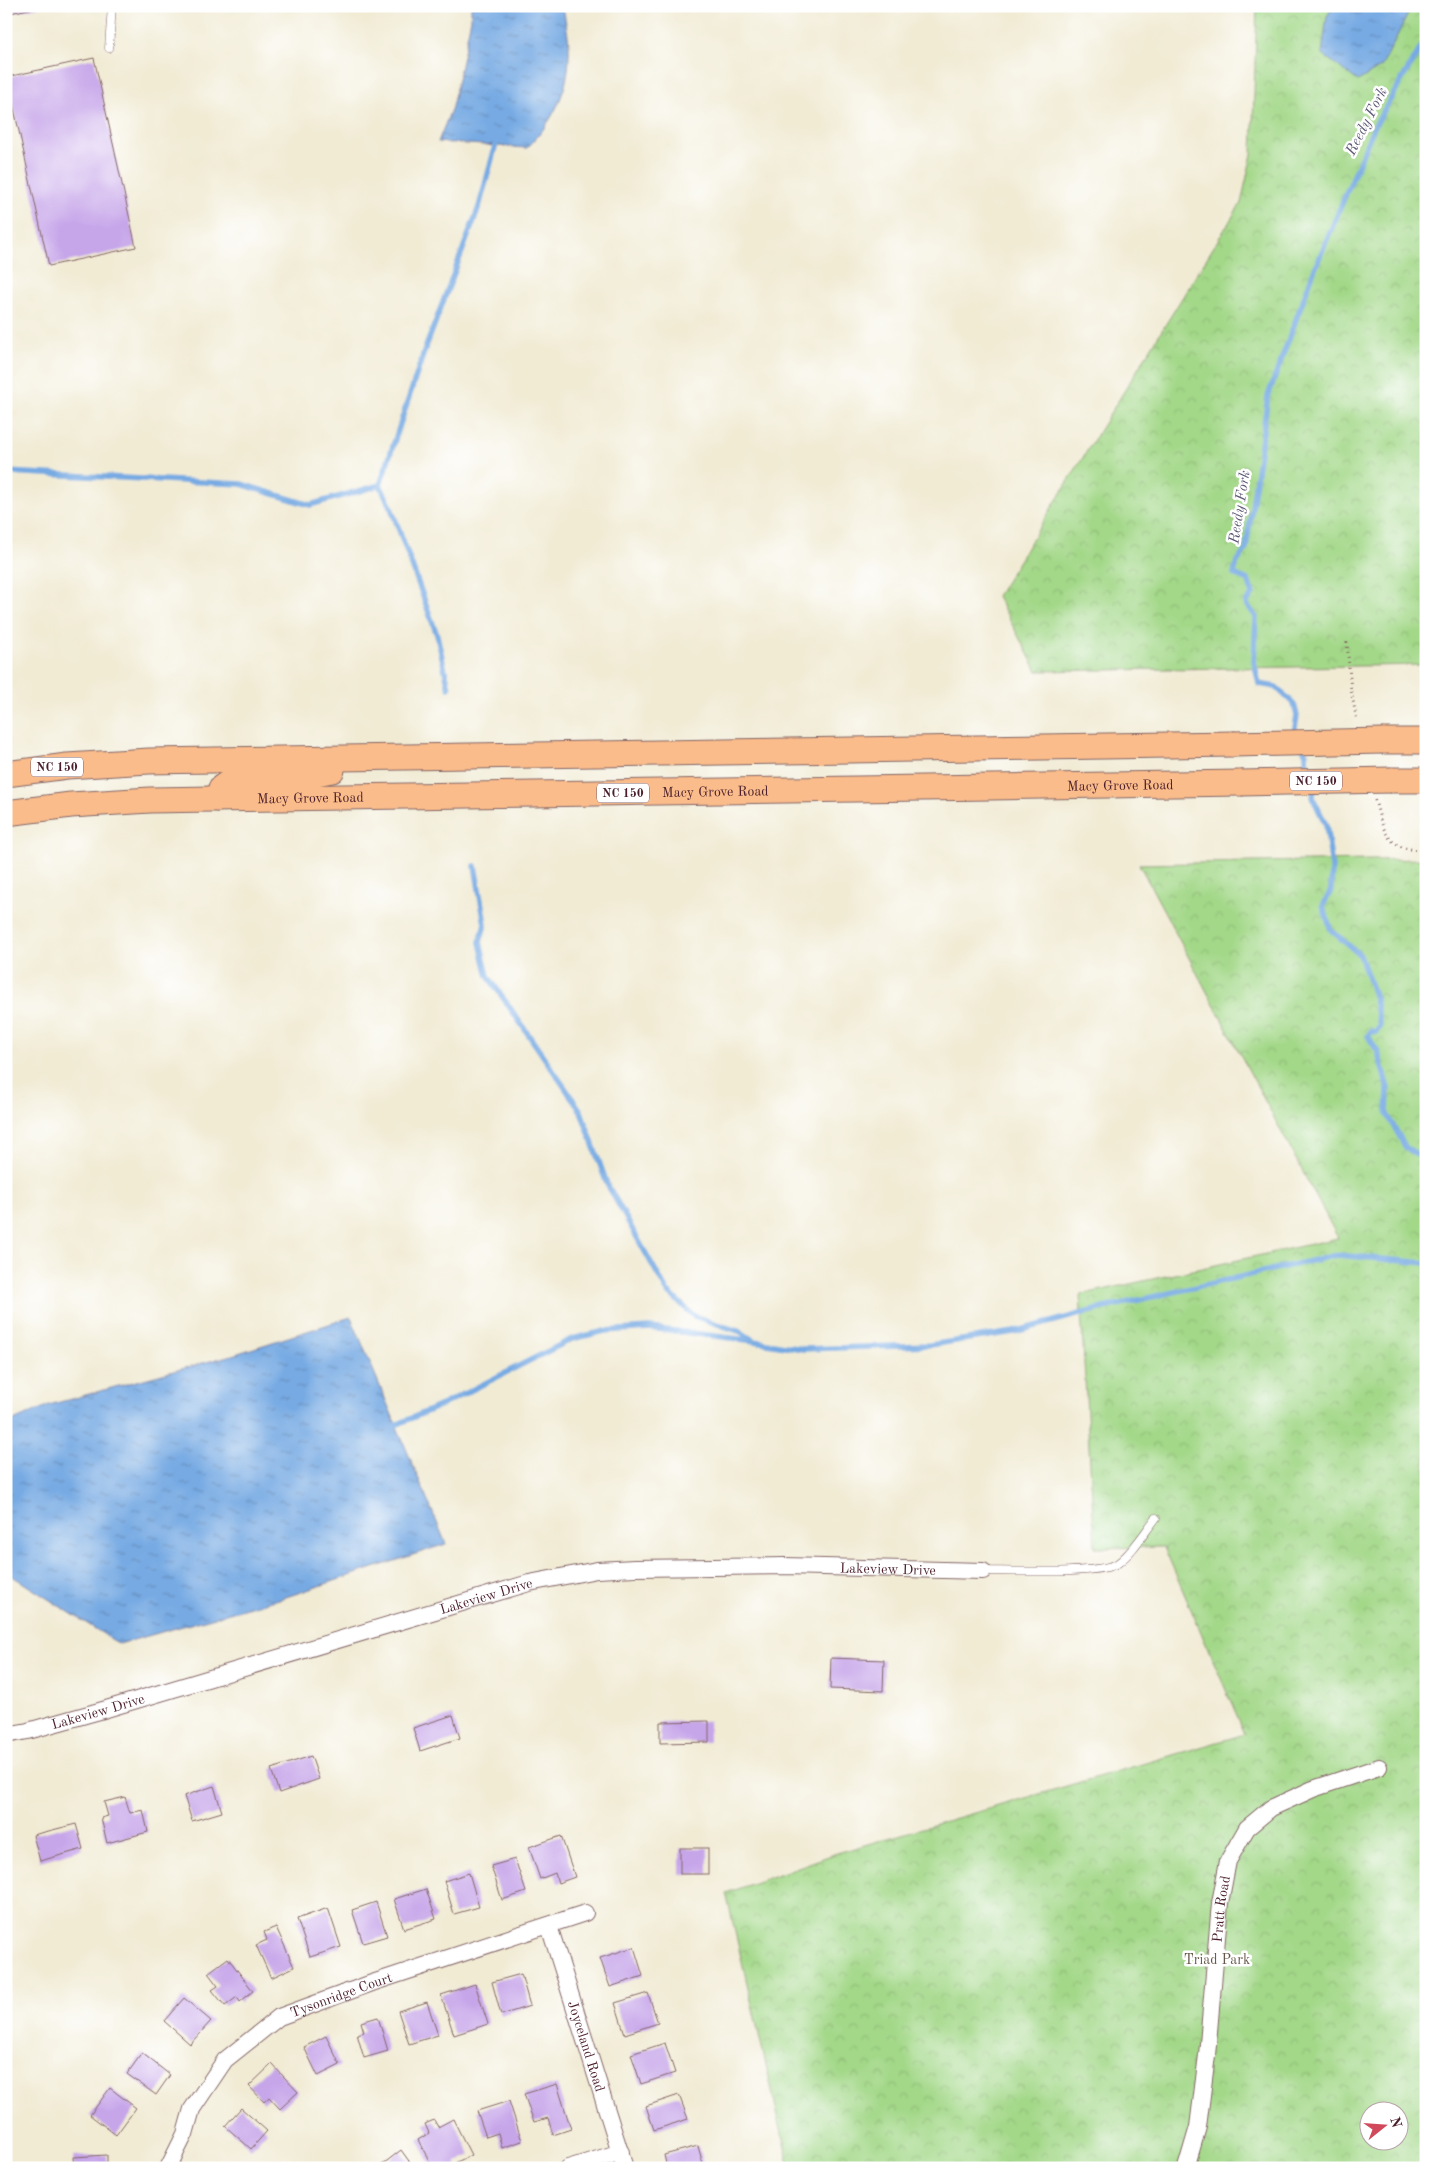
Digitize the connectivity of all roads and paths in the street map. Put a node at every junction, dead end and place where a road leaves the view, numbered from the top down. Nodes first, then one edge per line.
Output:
1 (112, 6) edge
2 (109, 48) dead end
3 (1426, 741) edge
4 (403, 757) junction
5 (6, 774) edge
6 (1426, 780) edge
7 (218, 799) junction
8 (6, 813) edge
9 (1156, 1518) dead end
10 (983, 1571) joint
11 (6, 1734) edge
12 (1379, 1767) dead end
13 (585, 1913) dead end
14 (549, 1926) junction
15 (623, 2160) edge
16 (168, 2168) edge
17 (568, 2168) edge
18 (1186, 2168) edge

1 - 2 lane
3 - 4 main road, NC 150, bridge
4 - 5 main road, NC 150
4 - 7 main road
6 - 7 main road, Macy Grove Road / NC 150, bridge
7 - 8 main road, Macy Grove Road / NC 150
9 - 10 lane
10 - 11 street, Lakeview Drive
12 - 18 street, Pratt Road
13 - 14 street, Tysonridge Court
14 - 15 street, Joyceland Road
14 - 16 street, Tysonridge Court
15 - 17 street

